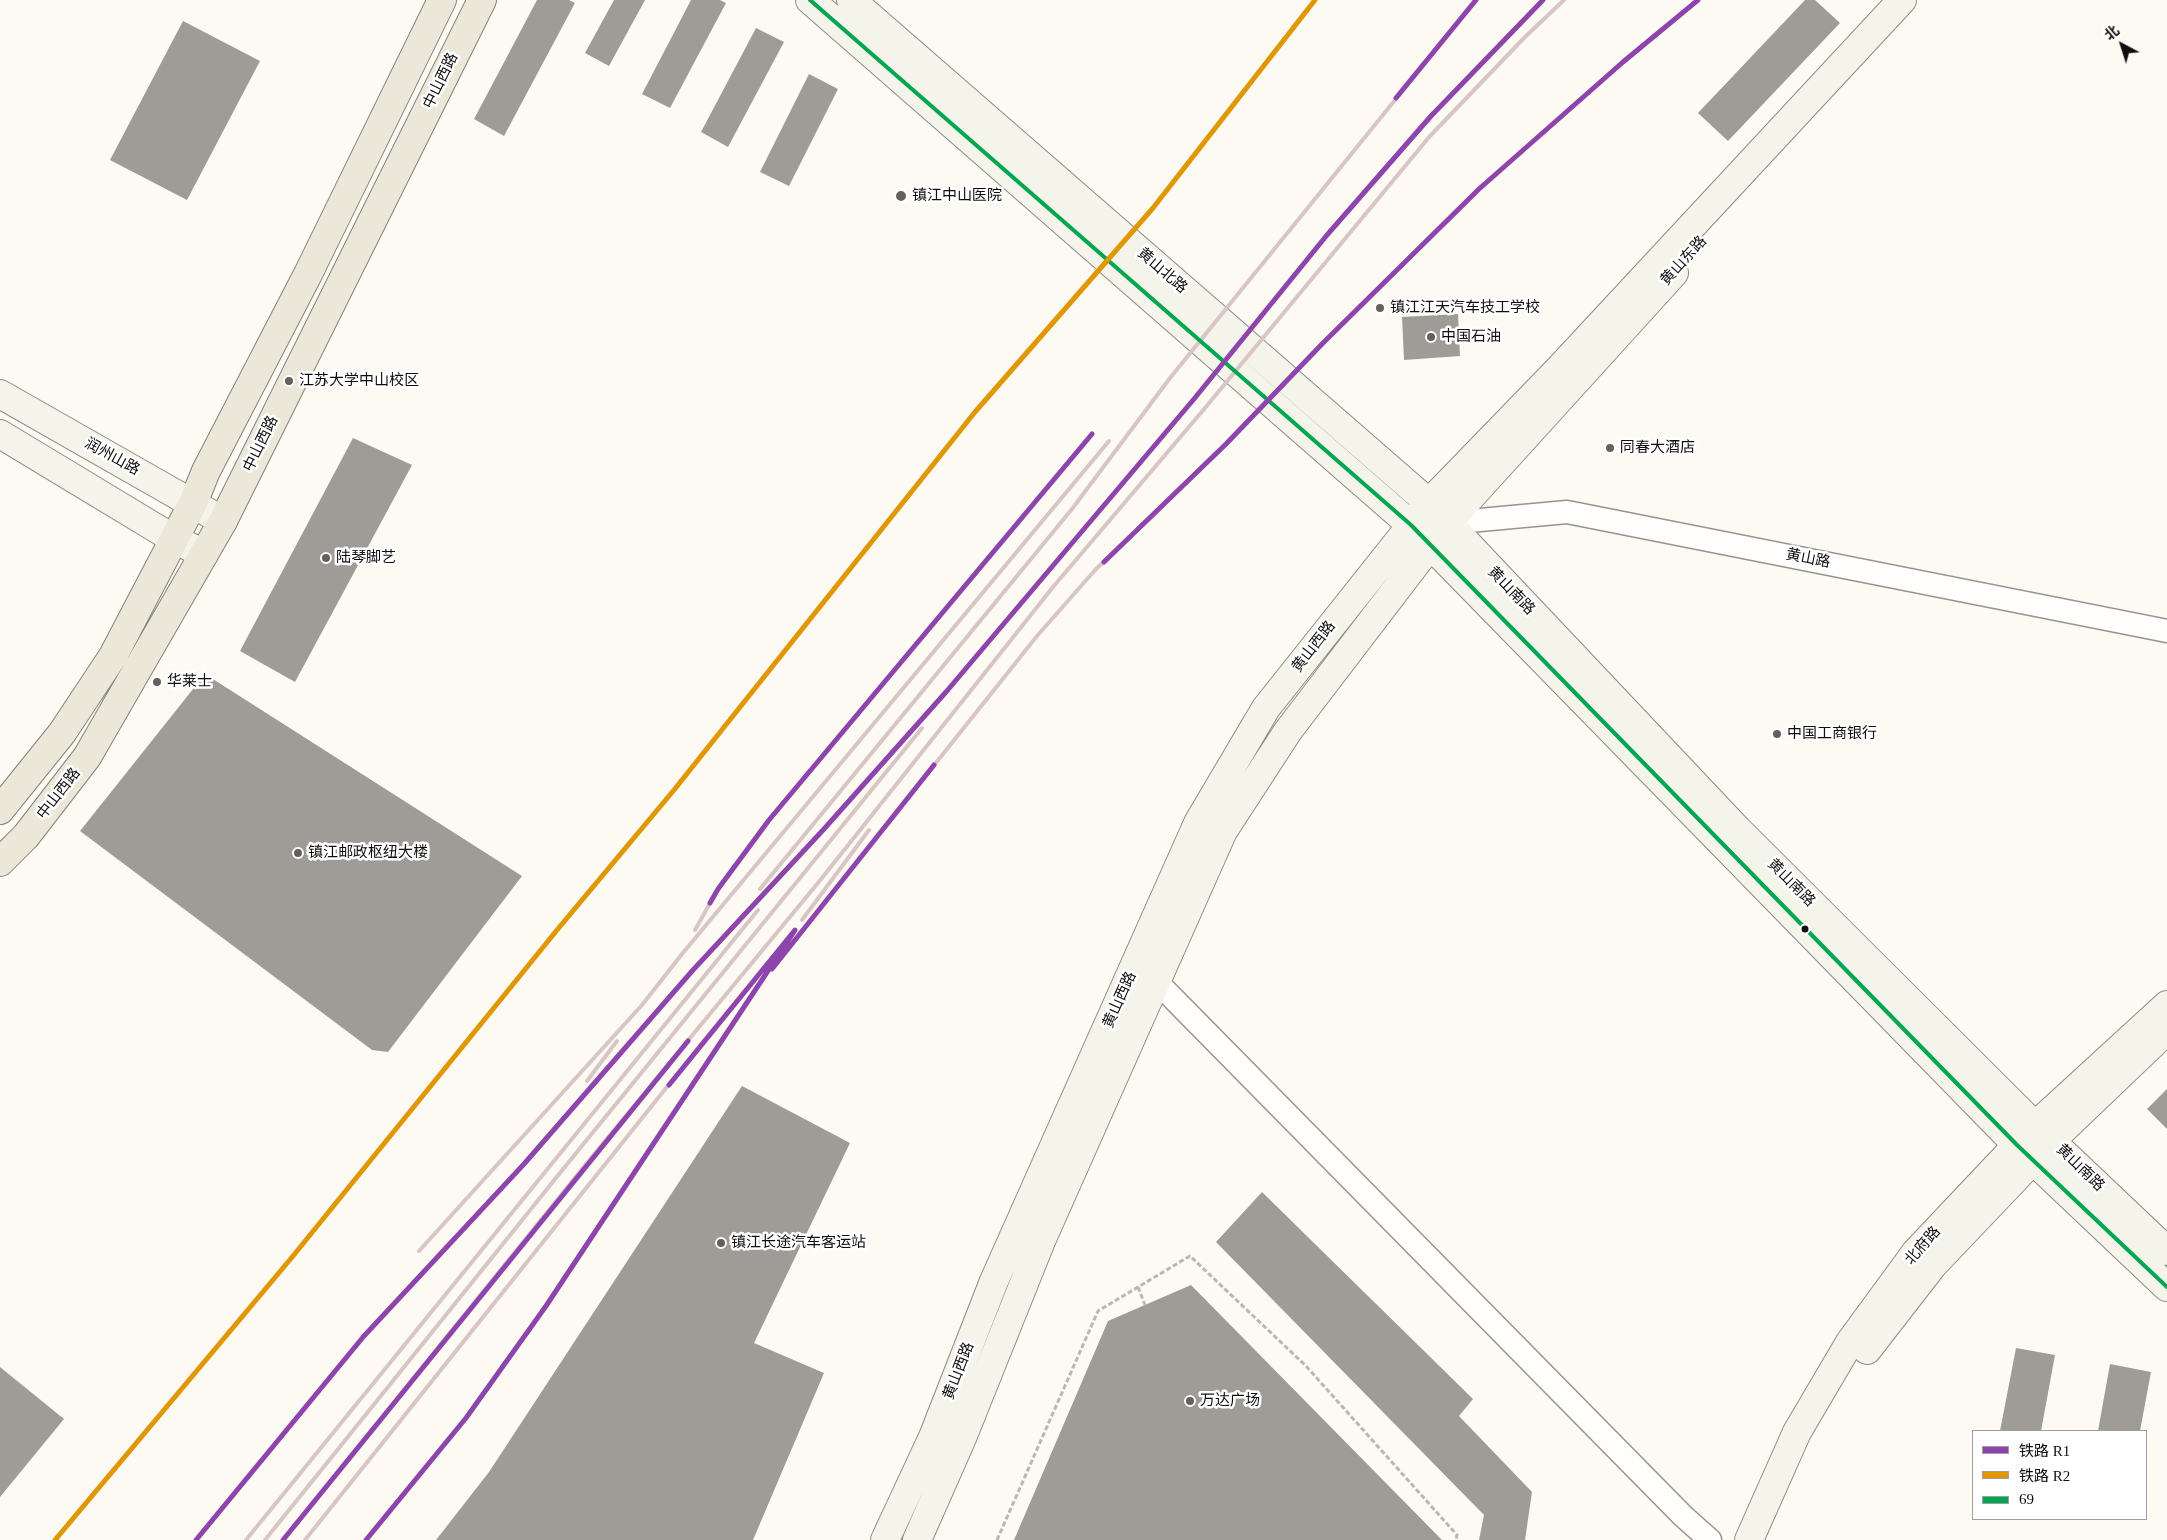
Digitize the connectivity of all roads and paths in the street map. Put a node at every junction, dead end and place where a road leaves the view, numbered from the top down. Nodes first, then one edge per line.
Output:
1 (442, 0) edge
2 (482, 0) edge
3 (810, 0) edge
4 (851, 0) edge
5 (1902, 0) edge
6 (1922, 0) edge
7 (0, 394) edge
8 (0, 434) edge
9 (193, 503) junction
10 (1429, 503) junction
11 (223, 521) junction
12 (1446, 523) junction
13 (1411, 525) junction
14 (174, 539) junction
15 (1430, 545) junction
16 (204, 554) junction
17 (2167, 631) edge
18 (0, 810) edge
19 (0, 862) edge
20 (1157, 982) junction
21 (2167, 1005) edge
22 (2167, 1030) edge
23 (2043, 1133) junction
24 (2025, 1153) junction
25 (2167, 1251) edge
26 (1138, 1287) junction
27 (2167, 1287) edge
28 (1145, 1305) dead end
29 (885, 1540) edge
30 (917, 1540) edge
31 (997, 1540) edge
32 (1456, 1540) edge
33 (1710, 1540) edge
34 (1749, 1540) edge
35 (1770, 1540) edge

1 - 9 main road
2 - 11 main road, 中山西路
3 - 13 main road, 黄山北路
4 - 10 main road, 黄山北路
5 - 10 main road, 黄山东路
6 - 12 main road, 黄山东路
7 - 9 main road, 润州山路
8 - 14 main road
9 - 11 main road, 润州山路
9 - 14 main road
10 - 12 main road, 黄山南路
10 - 13 main road, 黄山西路
11 - 16 main road, 中山西路
12 - 15 main road, 黄山西路
12 - 17 street, 黄山路
12 - 23 main road, 黄山南路
13 - 15 main road, 黄山南路
13 - 29 main road, 黄山西路
14 - 16 main road
14 - 18 main road
15 - 20 main road, 黄山西路
15 - 24 main road, 黄山南路
16 - 19 main road, 中山西路
20 - 30 main road, 黄山西路
20 - 33 street
21 - 23 main road, 北府路
22 - 23 main road, 北府路
23 - 24 main road, 北府路
23 - 25 main road, 黄山南路
24 - 27 main road, 黄山南路
24 - 34 main road, 北府路
24 - 35 main road, 北府路
26 - 28 path
26 - 31 path
26 - 32 path

